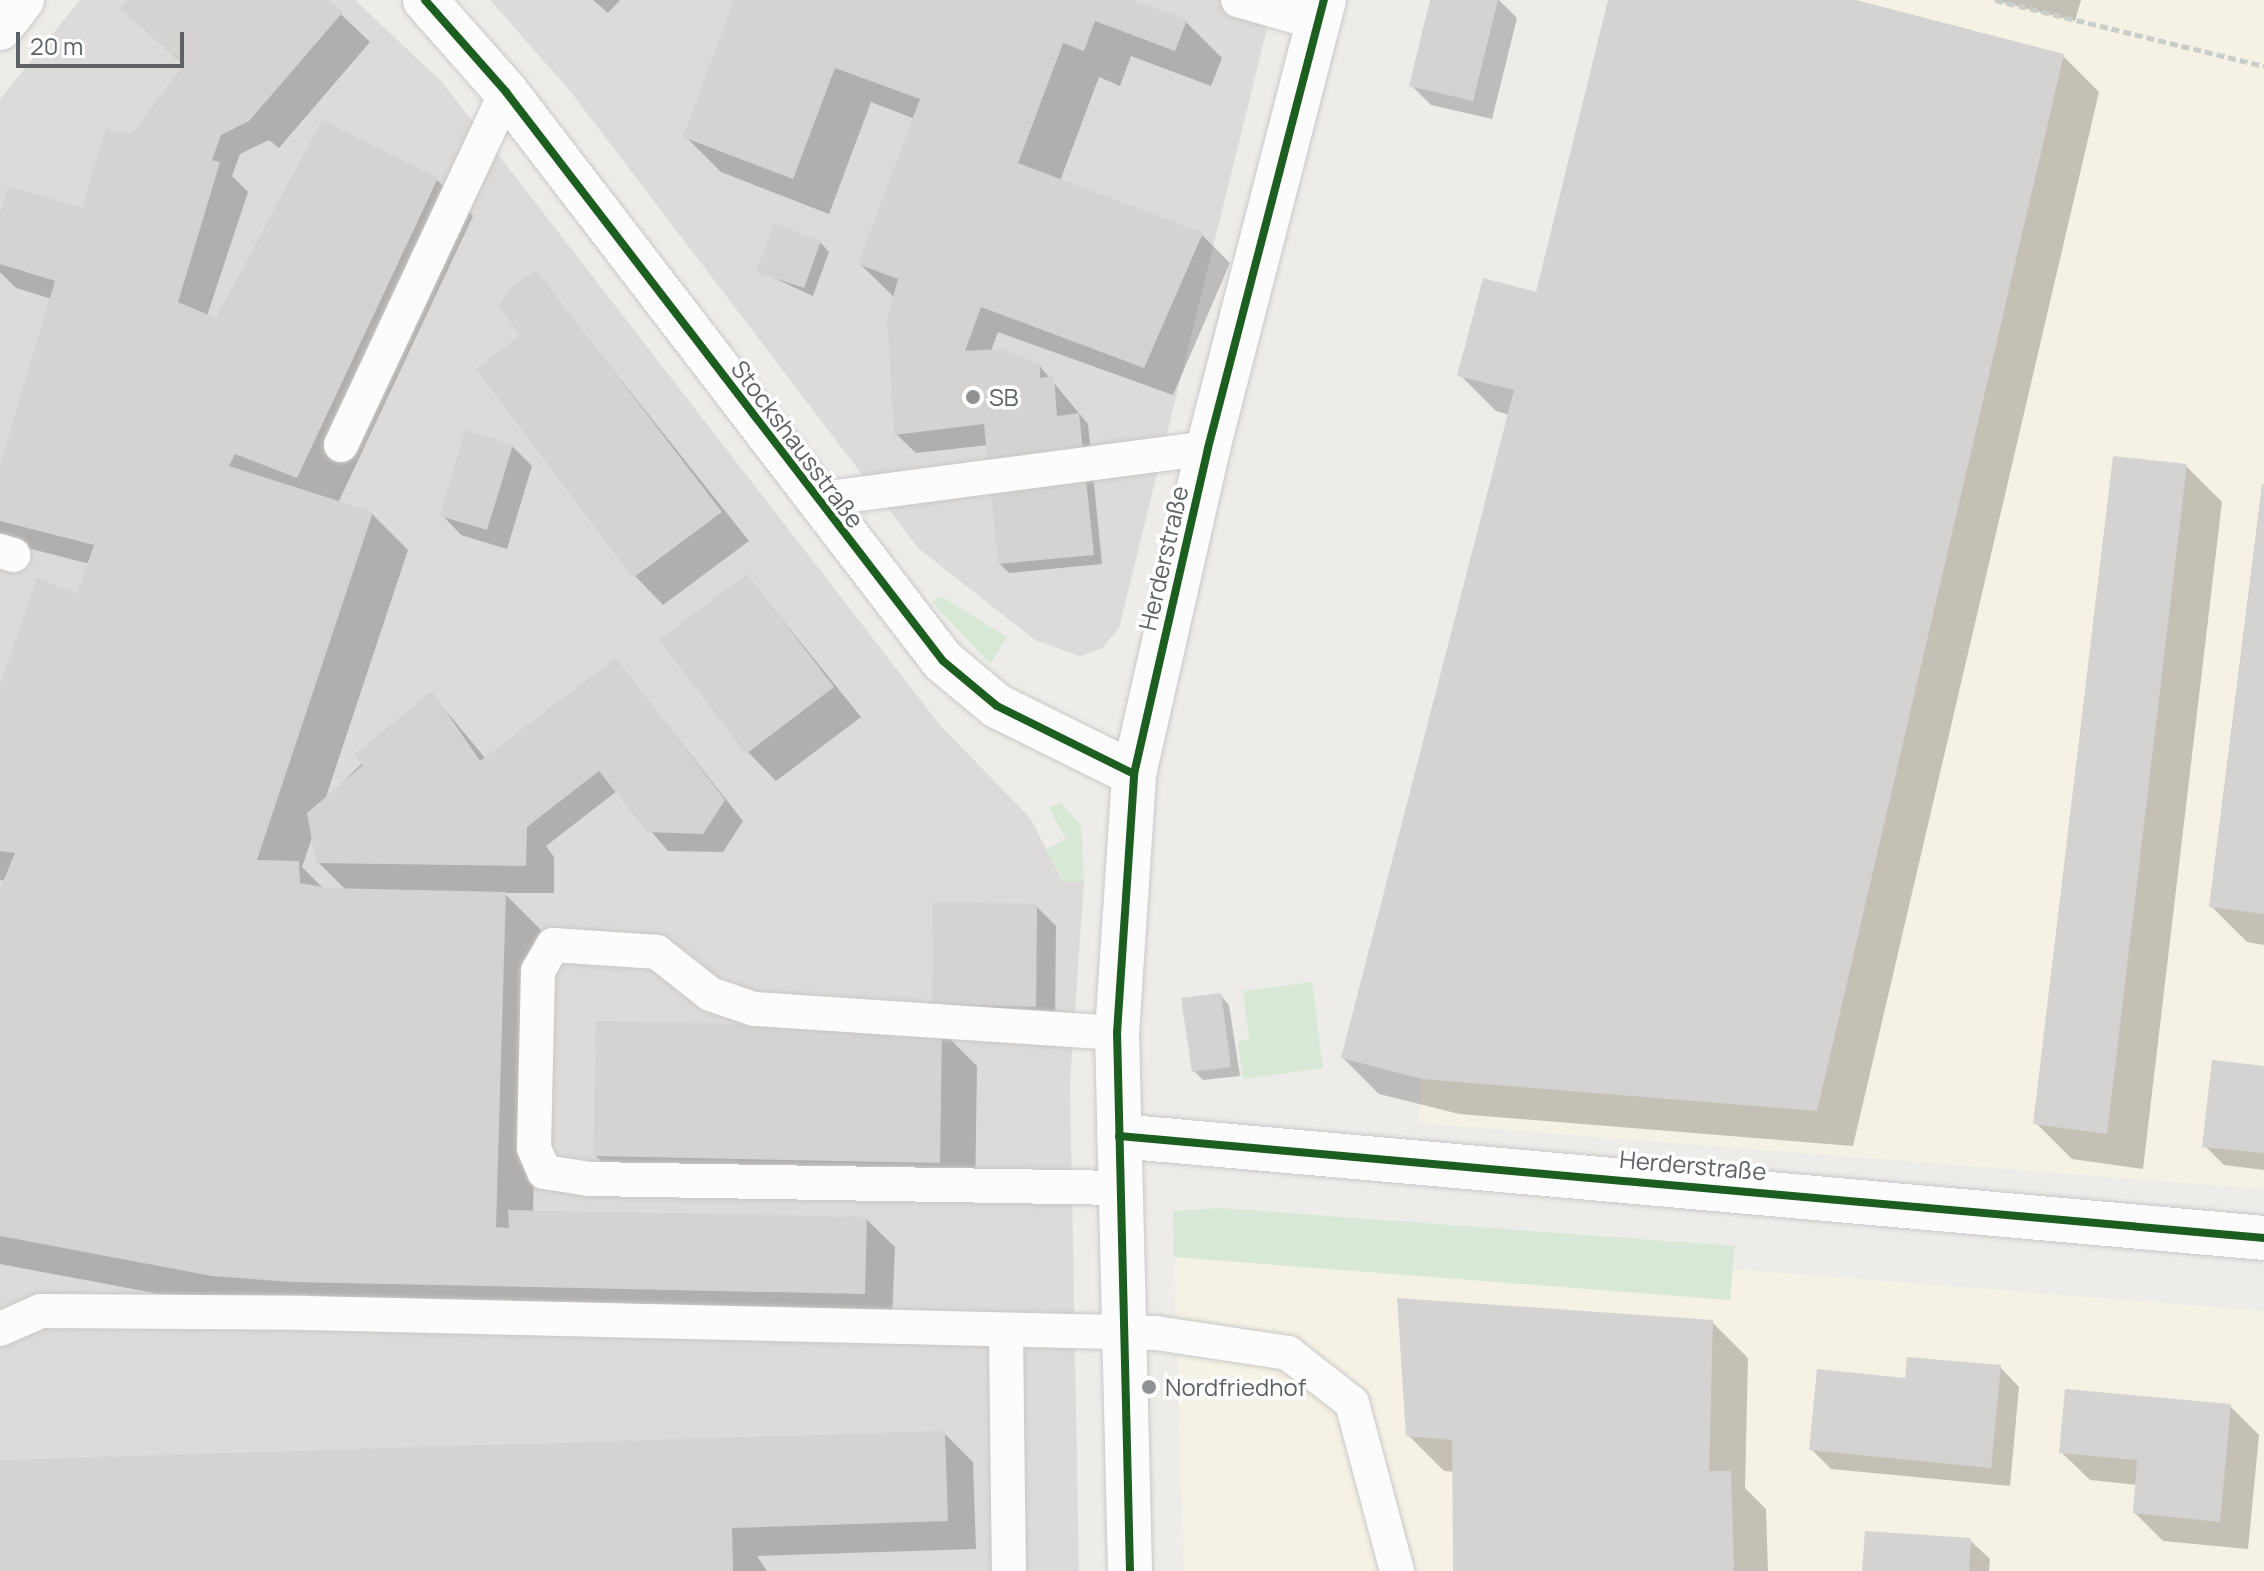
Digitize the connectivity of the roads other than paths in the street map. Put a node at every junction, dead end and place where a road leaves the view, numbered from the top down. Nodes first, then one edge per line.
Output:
1 (22, 0) edge
2 (425, 0) edge
3 (1238, 0) edge
4 (1321, 12) edge
5 (0, 28) edge
6 (506, 92) junction
7 (341, 445) dead end
8 (1208, 448) junction
9 (814, 500) junction
10 (1134, 774) junction
11 (1117, 1033) junction
12 (1119, 1136) junction
13 (1120, 1188) junction
14 (2264, 1238) edge
15 (0, 1329) edge
16 (1006, 1334) junction
17 (1123, 1335) junction
18 (1009, 1571) edge
19 (1130, 1571) edge
20 (1397, 1571) edge

1 - 5 street
2 - 6 street, Stockshausstraße
3 - 4 lane
4 - 8 street, Herderstraße
6 - 7 lane
6 - 9 street, Stockshausstraße
8 - 9 lane
8 - 10 street, Herderstraße
9 - 10 street, Stockshausstraße
10 - 11 street, Herderstraße
11 - 12 street, Herderstraße
11 - 13 lane
12 - 13 street, Herderstraße
12 - 14 street, Herderstraße
13 - 17 street, Herderstraße
15 - 16 lane
16 - 17 lane
16 - 18 lane
17 - 19 street, Herderstraße
17 - 20 lane

